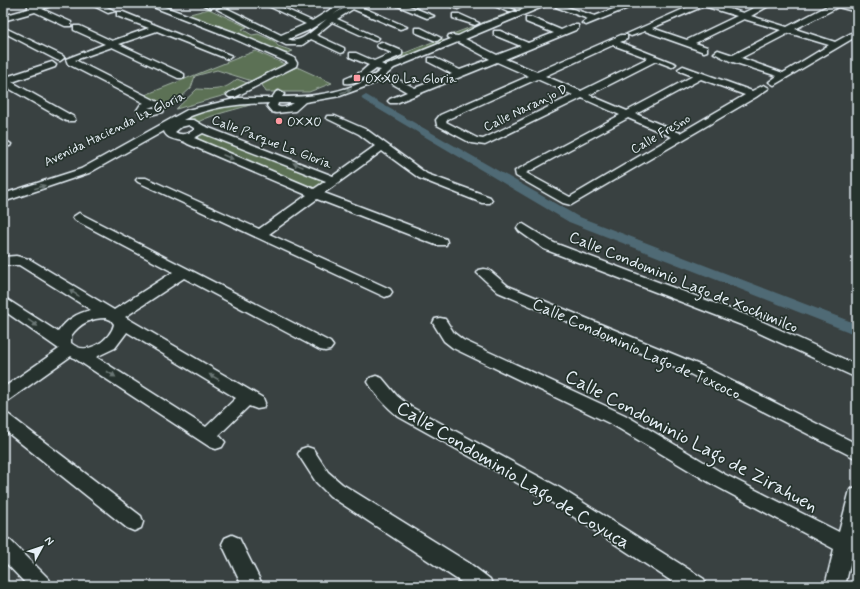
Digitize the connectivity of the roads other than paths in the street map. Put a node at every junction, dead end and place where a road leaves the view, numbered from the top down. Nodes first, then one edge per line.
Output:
1 (22, 3) edge
2 (54, 3) edge
3 (92, 3) edge
4 (146, 3) edge
5 (203, 3) edge
6 (266, 3) edge
7 (395, 3) edge
8 (448, 3) edge
9 (492, 3) edge
10 (532, 3) edge
11 (636, 3) edge
12 (703, 3) edge
13 (770, 3) edge
14 (838, 3) edge
15 (352, 4) edge
16 (542, 4) edge
17 (613, 5) dead end
18 (211, 6) dead end
19 (458, 6) dead end
20 (560, 7) dead end
21 (624, 8) junction
22 (35, 9) junction
23 (221, 9) dead end
24 (511, 10) junction
25 (857, 10) edge
26 (111, 11) dead end
27 (120, 14) dead end
28 (430, 16) dead end
29 (456, 16) dead end
30 (743, 16) junction
31 (3, 19) edge
32 (330, 19) junction
33 (529, 20) dead end
34 (595, 20) junction
35 (475, 23) junction
36 (586, 23) dead end
37 (68, 24) dead end
38 (312, 24) junction
39 (403, 27) dead end
40 (575, 27) dead end
41 (77, 28) dead end
42 (645, 28) junction
43 (3, 29) edge
44 (156, 29) junction
45 (418, 30) dead end
46 (788, 30) junction
47 (857, 32) edge
48 (497, 33) dead end
49 (562, 33) junction
50 (3, 36) edge
51 (311, 36) junction
52 (282, 39) junction
53 (442, 39) junction
54 (458, 39) junction
55 (612, 42) junction
56 (424, 43) dead end
57 (688, 43) junction
58 (112, 44) junction
59 (837, 44) junction
60 (528, 46) junction
61 (704, 49) dead end
62 (341, 50) dead end
63 (484, 53) junction
64 (718, 53) dead end
65 (353, 55) dead end
66 (228, 56) dead end
67 (656, 58) junction
68 (498, 59) junction
69 (733, 59) junction
70 (432, 60) dead end
71 (61, 62) junction
72 (672, 64) dead end
73 (374, 65) junction
74 (683, 69) dead end
75 (385, 70) junction
76 (460, 74) junction
77 (181, 76) dead end
78 (537, 76) junction
79 (702, 76) junction
80 (784, 76) junction
81 (4, 81) edge
82 (396, 82) dead end
83 (774, 82) dead end
84 (764, 88) dead end
85 (415, 92) junction
86 (581, 95) junction
87 (753, 95) junction
88 (232, 96) junction
89 (278, 97) junction
90 (303, 97) junction
91 (393, 101) dead end
92 (158, 114) junction
93 (175, 115) junction
94 (628, 115) junction
95 (331, 118) dead end
96 (70, 119) dead end
97 (190, 122) junction
98 (200, 128) junction
99 (186, 137) junction
100 (680, 137) junction
101 (382, 146) junction
102 (142, 180) dead end
103 (334, 180) junction
104 (3, 190) edge
105 (315, 194) junction
106 (3, 198) edge
107 (486, 200) dead end
108 (79, 217) dead end
109 (523, 228) dead end
110 (260, 234) junction
111 (441, 242) dead end
112 (3, 261) edge
113 (183, 272) junction
114 (484, 273) dead end
115 (385, 292) dead end
116 (3, 303) edge
117 (115, 318) junction
118 (440, 323) dead end
119 (325, 346) dead end
120 (70, 349) junction
121 (857, 372) edge
122 (376, 382) dead end
123 (3, 396) edge
124 (3, 420) edge
125 (857, 452) edge
126 (307, 454) dead end
127 (857, 496) edge
128 (134, 522) dead end
129 (232, 544) dead end
130 (845, 545) junction
131 (3, 546) edge
132 (42, 586) edge
133 (253, 586) edge
134 (483, 586) edge
135 (697, 586) edge
136 (835, 586) edge

1 - 22 street
2 - 22 street
3 - 26 street
4 - 88 street
5 - 18 street
6 - 38 street
7 - 28 street
8 - 19 street
9 - 24 street
10 - 24 street
11 - 21 street
12 - 30 street
12 - 42 street
13 - 30 street
14 - 25 street
14 - 46 street
15 - 32 street
15 - 38 street
15 - 39 street
16 - 54 street
17 - 21 street
20 - 34 street
21 - 34 street
22 - 31 street
22 - 37 street
23 - 52 street
24 - 35 street
27 - 44 street
29 - 35 street
30 - 46 street
30 - 57 street
32 - 51 street
32 - 73 street, Avenida Hacienda La Gloria
33 - 49 street
34 - 36 street
35 - 53 street
38 - 52 street
40 - 49 street
41 - 58 street
42 - 55 street
42 - 57 street
43 - 71 street
44 - 58 street
44 - 66 street
45 - 53 street
46 - 59 street
46 - 69 street
47 - 59 street
48 - 60 street
49 - 60 street
50 - 71 street
51 - 52 street
51 - 62 street
53 - 54 street
53 - 56 street
53 - 63 street
53 - 75 street
54 - 63 street
55 - 67 street
55 - 78 street
57 - 61 street
58 - 71 street
58 - 77 street
59 - 80 street
60 - 68 street
63 - 68 street
64 - 69 street
65 - 73 street
67 - 72 street
67 - 86 street, Calle Naranjo D
68 - 76 street
68 - 78 street
69 - 80 street
70 - 76 street
71 - 81 street
71 - 92 street
73 - 75 street
73 - 90 street, Avenida Hacienda La Gloria
74 - 79 street
90 -> 75 street
76 - 85 street
78 - 86 street
78 - 86 street, Calle Naranjo D
79 - 87 street
79 - 94 street
80 - 83 street
81 - 96 street
82 - 85 street
84 - 87 street, Calle Fresno
85 - 91 street
86 - 94 street
87 - 100 street, Calle Fresno
88 - 89 street, Avenida Hacienda La Gloria
88 - 93 street, Avenida Hacienda La Gloria
89 - 90 street, Avenida Hacienda La Gloria
89 - 90 street
89 - 93 street
92 - 93 street, Avenida Hacienda La Gloria
92 - 97 street
92 - 99 street, Calle Parque La Gloria
92 - 104 street, Avenida Hacienda La Gloria
106 -> 92 street
93 - 97 street, Calle Parque La Gloria
94 - 100 street
94 - 100 street, Calle Fresno
95 - 101 street
97 - 98 street, Calle Parque La Gloria
98 - 99 street
103 -> 98 street, Calle Parque La Gloria
99 -> 105 street, Calle Parque La Gloria
101 - 103 street
101 - 107 street
102 - 110 street
103 - 105 street
105 - 110 street
105 - 111 street, Calle Parque La Gloria
108 - 113 street
109 - 121 street, Calle Condominio Lago de Xochimilco
110 - 115 street
117 -> 112 street
113 - 117 street
113 - 119 street
114 - 125 street, Calle Condominio Lago de Texcoco
116 -> 120 street
117 - 120 street
117 - 120 street
120 -> 117 street
118 - 130 street, Calle Condominio Lago de Zirahuen
120 - 123 street
122 - 135 street, Calle Condominio Lago de Coyuca
124 - 128 street
126 - 134 street
127 - 130 street
129 - 133 street
130 - 136 street
131 - 132 street

